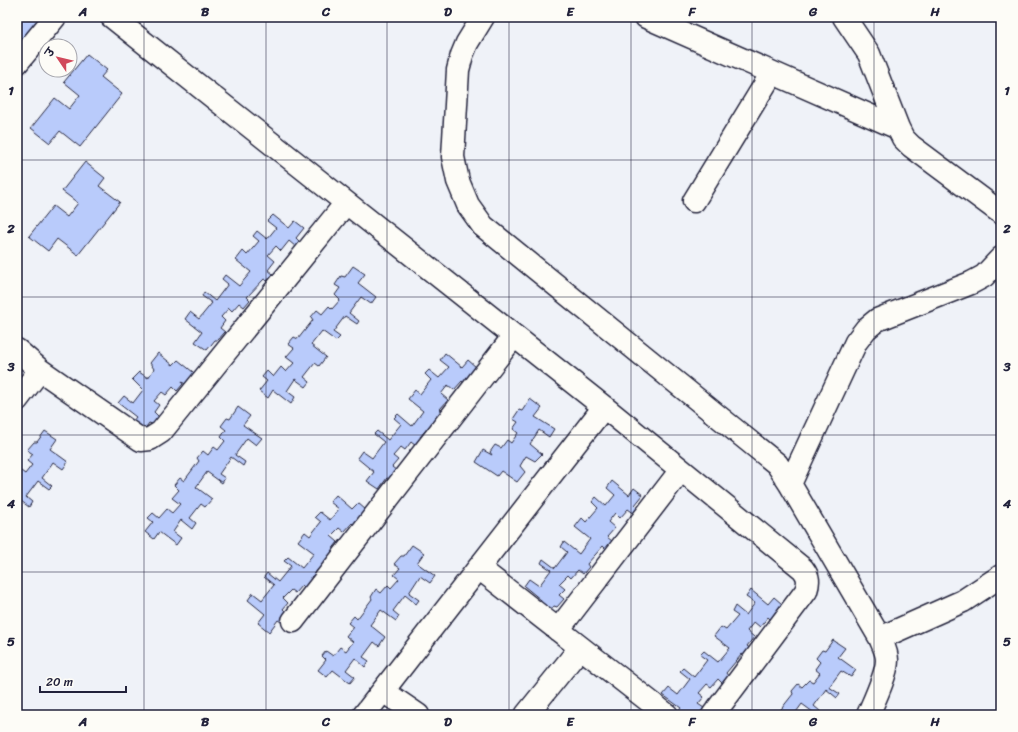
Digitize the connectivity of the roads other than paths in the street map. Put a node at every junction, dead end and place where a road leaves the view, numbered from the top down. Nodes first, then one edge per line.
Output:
1 (55, 17) edge
2 (112, 17) edge
3 (483, 17) edge
4 (646, 17) edge
5 (844, 17) edge
6 (17, 63) edge
7 (772, 73) junction
8 (898, 128) junction
9 (694, 201) dead end
10 (346, 203) junction
11 (1001, 213) edge
12 (1001, 258) edge
13 (514, 336) junction
14 (17, 350) edge
15 (40, 370) junction
16 (17, 400) edge
17 (604, 407) junction
18 (681, 470) junction
19 (790, 484) junction
20 (479, 568) junction
21 (1001, 576) edge
22 (293, 621) dead end
23 (558, 630) junction
24 (880, 638) junction
25 (580, 648) junction
26 (382, 691) junction
27 (364, 715) edge
28 (418, 715) edge
29 (526, 715) edge
30 (667, 715) edge
31 (713, 715) edge
32 (868, 715) edge

1 - 6 street
2 - 10 street
3 - 19 street
4 - 7 street
5 - 8 street
7 - 8 street
7 - 9 street
8 - 11 street
10 - 13 street
10 - 15 street
12 - 19 street
13 - 17 street
13 - 22 street
14 - 15 street
15 - 16 street
17 - 18 street
17 - 20 street
18 - 23 street
18 - 31 street
19 - 24 street
20 - 23 street
20 - 26 street
21 - 24 street
23 - 25 street
24 - 32 street
25 - 29 street
25 - 30 street
26 - 27 street
26 - 28 street

